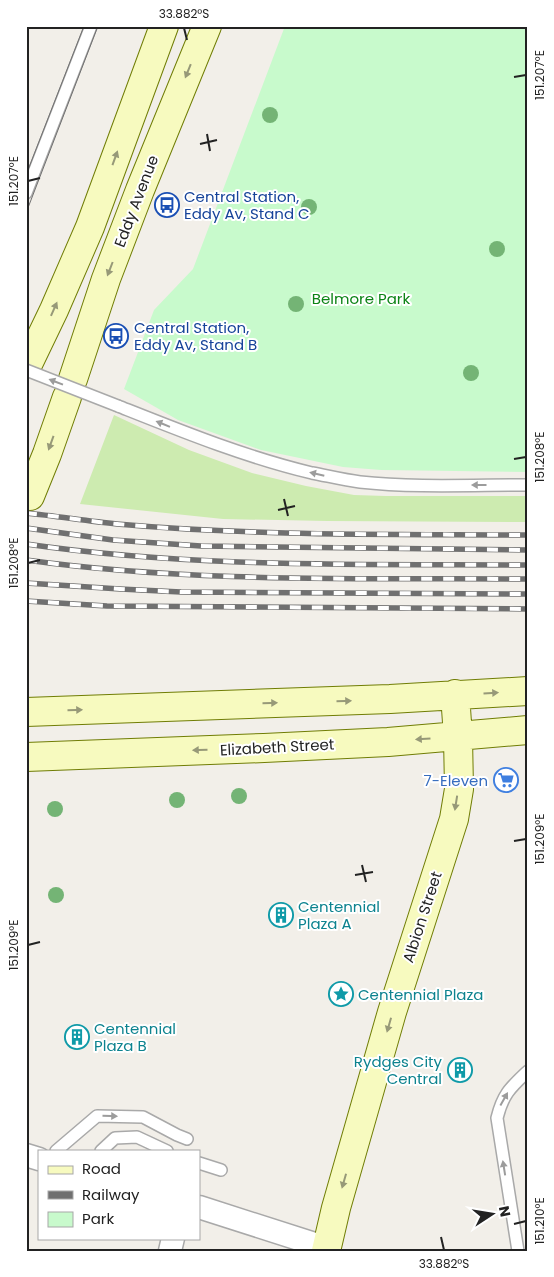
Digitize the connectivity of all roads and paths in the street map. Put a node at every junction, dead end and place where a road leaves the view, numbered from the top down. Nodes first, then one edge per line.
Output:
1 (91, 26) edge
2 (164, 26) edge
3 (206, 26) edge
4 (26, 193) edge
5 (28, 366) edge
6 (528, 485) edge
7 (30, 496) dead end
8 (528, 691) edge
9 (455, 694) junction
10 (26, 712) edge
11 (528, 730) edge
12 (458, 737) junction
13 (26, 757) edge
14 (528, 1071) edge
15 (187, 1139) dead end
16 (57, 1150) edge
17 (102, 1150) edge
18 (165, 1150) edge
19 (26, 1155) edge
20 (38, 1159) edge
21 (200, 1163) edge
22 (221, 1170) dead end
23 (200, 1207) edge
24 (328, 1250) edge
25 (518, 1251) edge

1 - 4 lane
5 -> 2 main road
3 -> 7 main road, Eddy Avenue
6 -> 5 lane, bridge
9 -> 8 main road
10 -> 9 main road
9 - 12 main road, Albion Street
11 - 12 main road, Elizabeth Street
12 -> 13 main road, Elizabeth Street
12 -> 24 main road, Albion Street
25 -> 14 lane
16 -> 15 lane
17 - 18 lane
19 - 20 street
21 - 22 lane
23 - 24 street

